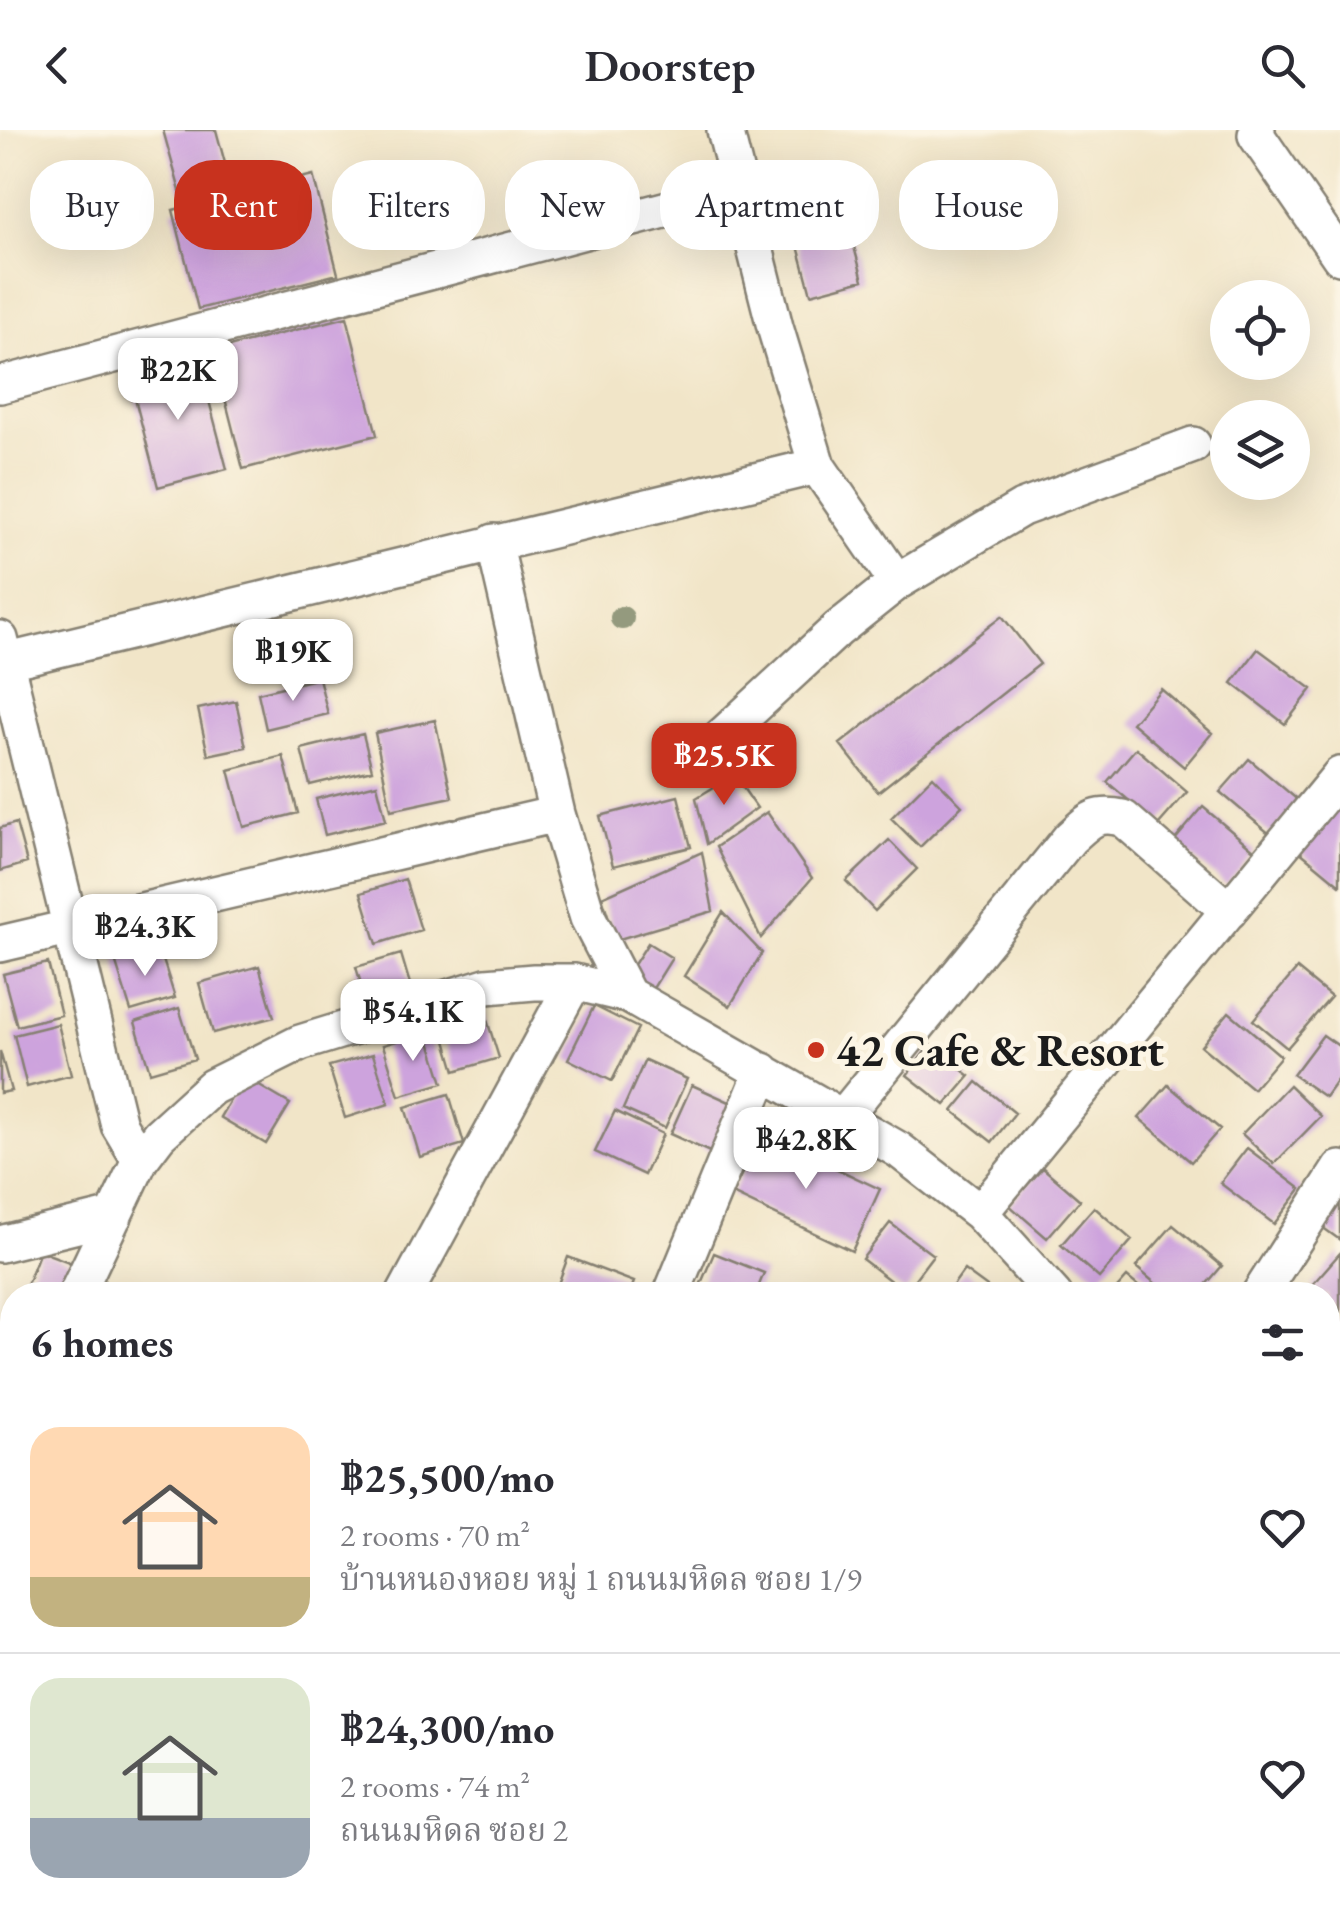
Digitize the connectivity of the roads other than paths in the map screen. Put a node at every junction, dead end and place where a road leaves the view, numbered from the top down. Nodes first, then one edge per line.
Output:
1 (725, 130) edge
2 (1257, 130) edge
3 (732, 160) edge
4 (660, 211) edge
5 (755, 250) edge
6 (1340, 258) edge
7 (0, 386) edge
8 (1194, 444) dead end
9 (817, 466) junction
10 (494, 542) junction
11 (898, 582) junction
12 (2, 654) edge
13 (720, 738) dead end
14 (1340, 775) edge
15 (556, 814) junction
16 (1229, 910) junction
17 (70, 925) junction
18 (0, 944) edge
19 (574, 982) junction
20 (628, 994) junction
21 (763, 1071) junction
22 (843, 1117) junction
23 (140, 1160) junction
24 (1340, 1170) edge
25 (980, 1213) junction
26 (114, 1216) junction
27 (0, 1244) edge
28 (82, 1282) edge
29 (411, 1282) edge
30 (676, 1282) edge
31 (1042, 1282) edge
32 (1267, 1282) edge

1 - 3 street
2 - 6 street
4 - 7 street
5 - 9 street
8 - 11 street
9 - 10 street
9 - 11 street
10 - 12 street
10 - 15 street
11 - 13 street
12 - 17 street
14 - 16 street
15 - 17 street
15 - 20 street
16 - 22 street
16 - 25 street
17 - 18 street
17 - 23 street
19 - 20 street
19 - 23 street
19 - 29 street
20 - 21 street
21 - 22 street
21 - 30 street
22 - 25 street
23 - 26 street
24 - 32 street
25 - 31 street
26 - 27 street
26 - 28 street

